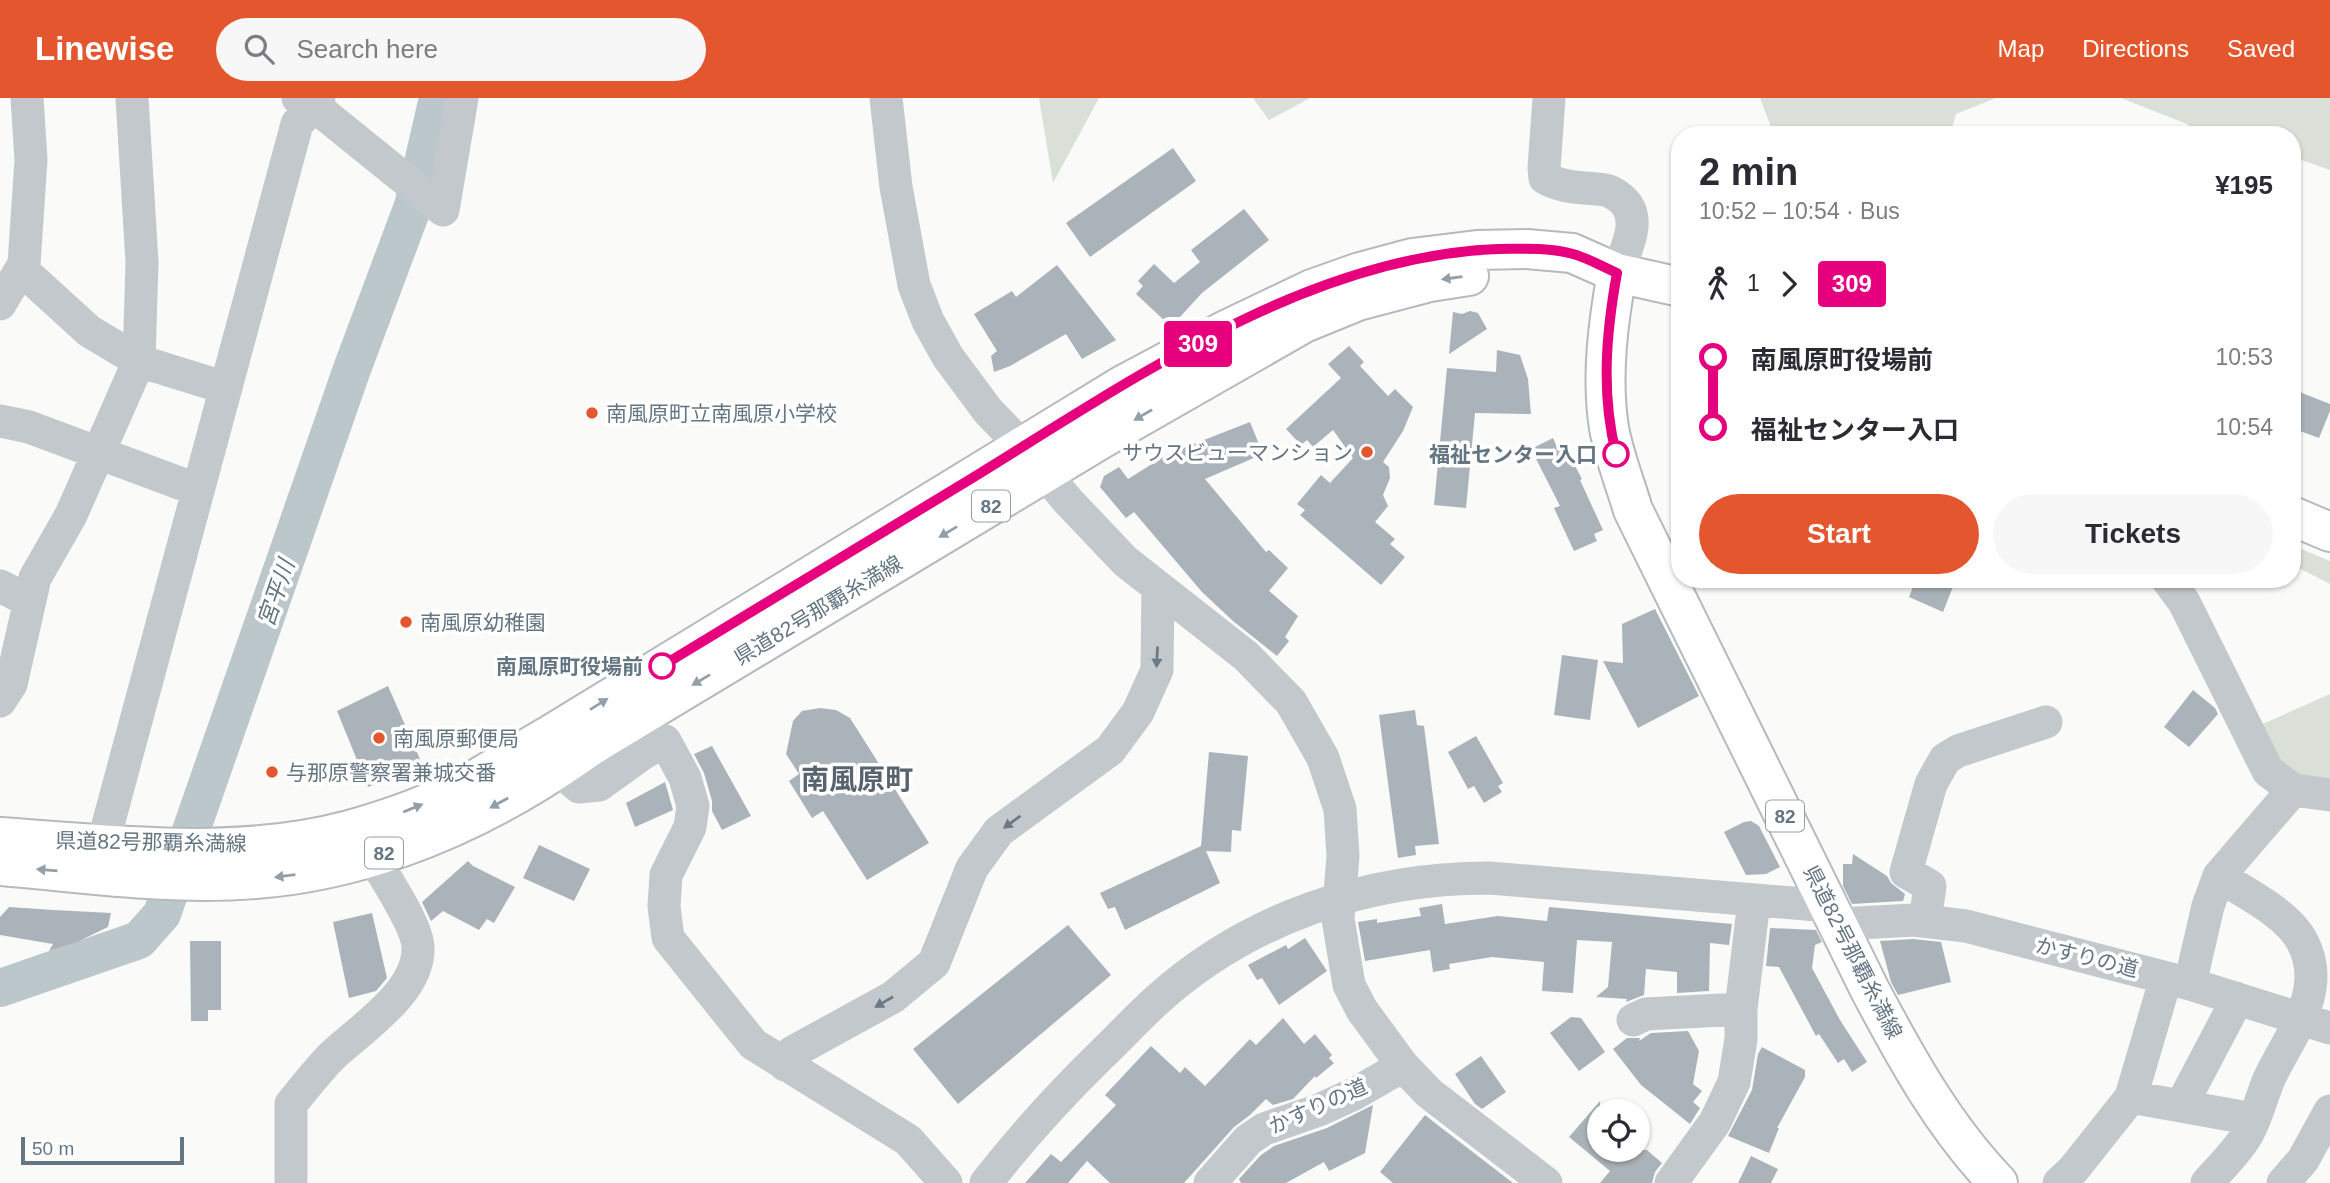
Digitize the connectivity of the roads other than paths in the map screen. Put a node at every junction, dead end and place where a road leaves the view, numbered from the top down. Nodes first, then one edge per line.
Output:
1 (27, 98) edge
2 (132, 98) edge
3 (462, 98) edge
4 (886, 98) edge
5 (1549, 98) edge
6 (310, 100) edge
7 (21, 270) junction
8 (1617, 273) junction
9 (1671, 285) edge
10 (0, 304) edge
11 (139, 361) junction
12 (226, 388) junction
13 (0, 421) edge
14 (99, 452) junction
15 (1034, 460) junction
16 (198, 490) junction
17 (2301, 520) edge
18 (2330, 532) edge
19 (0, 586) edge
20 (1671, 587) edge
21 (1672, 588) edge
22 (2174, 588) edge
23 (1158, 589) junction
24 (29, 601) junction
25 (9, 645) edge
26 (0, 701) edge
27 (2046, 722) dead end
28 (558, 769) junction
29 (2293, 790) junction
30 (2330, 795) edge
31 (0, 837) edge
32 (373, 857) junction
33 (99, 859) junction
34 (201, 864) junction
35 (0, 866) edge
36 (2219, 876) junction
37 (1341, 897) junction
38 (1754, 901) junction
39 (1834, 915) junction
40 (1925, 921) junction
41 (2178, 981) junction
42 (2236, 998) junction
43 (1741, 1009) junction
44 (1633, 1020) dead end
45 (2316, 1023) edge
46 (785, 1065) junction
47 (1403, 1066) junction
48 (2131, 1097) junction
49 (2181, 1106) junction
50 (2330, 1111) edge
51 (2253, 1119) junction
52 (291, 1183) edge
53 (946, 1183) edge
54 (986, 1183) edge
55 (1210, 1183) edge
56 (1546, 1183) edge
57 (1671, 1183) edge
58 (1998, 1183) edge
59 (2059, 1183) edge
60 (2207, 1183) edge
61 (2283, 1183) edge

1 - 7 street
2 - 11 street
3 - 6 street
4 - 15 street
5 - 8 street
6 - 12 street
7 - 10 street
7 - 11 street
8 - 9 main road
8 - 15 main road, 県道82号那覇糸満線 / 82
8 - 20 main road, 県道82号那覇糸満線 / 82
11 - 12 street
11 - 14 street
12 - 16 street
13 - 14 street
14 - 16 street
14 - 24 street
15 - 23 street
15 -> 28 main road, 県道82号那覇糸満線 / 82
34 -> 15 main road, 県道82号那覇糸満線 / 82
16 - 33 street
17 - 18 main road
19 - 24 street
21 - 39 main road, 県道82号那覇糸満線 / 82
22 - 29 street
23 - 37 street
23 -> 46 street
24 - 25 street
25 - 26 street
27 - 40 street
28 -> 32 main road, 県道82号那覇糸満線 / 82
28 - 46 street
29 - 30 street
29 - 36 street
31 - 33 main road, 県道82号那覇糸満線 / 82
32 -> 34 main road, 県道82号那覇糸満線 / 82
32 - 52 street
33 - 34 main road, 県道82号那覇糸満線 / 82
33 -> 35 main road, 県道82号那覇糸満線 / 82
36 - 41 street
36 - 45 street
37 - 38 street, かすりの道
37 - 47 street
37 - 54 street, かすりの道
38 - 39 street, かすりの道
38 - 43 street
39 - 40 street, かすりの道
39 - 58 main road, 県道82号那覇糸満線 / 82
40 - 41 street, かすりの道
41 - 42 street, かすりの道
41 - 48 street
42 - 45 street, かすりの道
42 - 49 street
43 - 44 street
43 - 57 street
45 - 51 street
46 - 53 street
47 - 55 street, かすりの道
47 - 56 street
48 - 49 street
48 - 59 street
49 - 51 street
50 - 61 street
51 - 60 street

